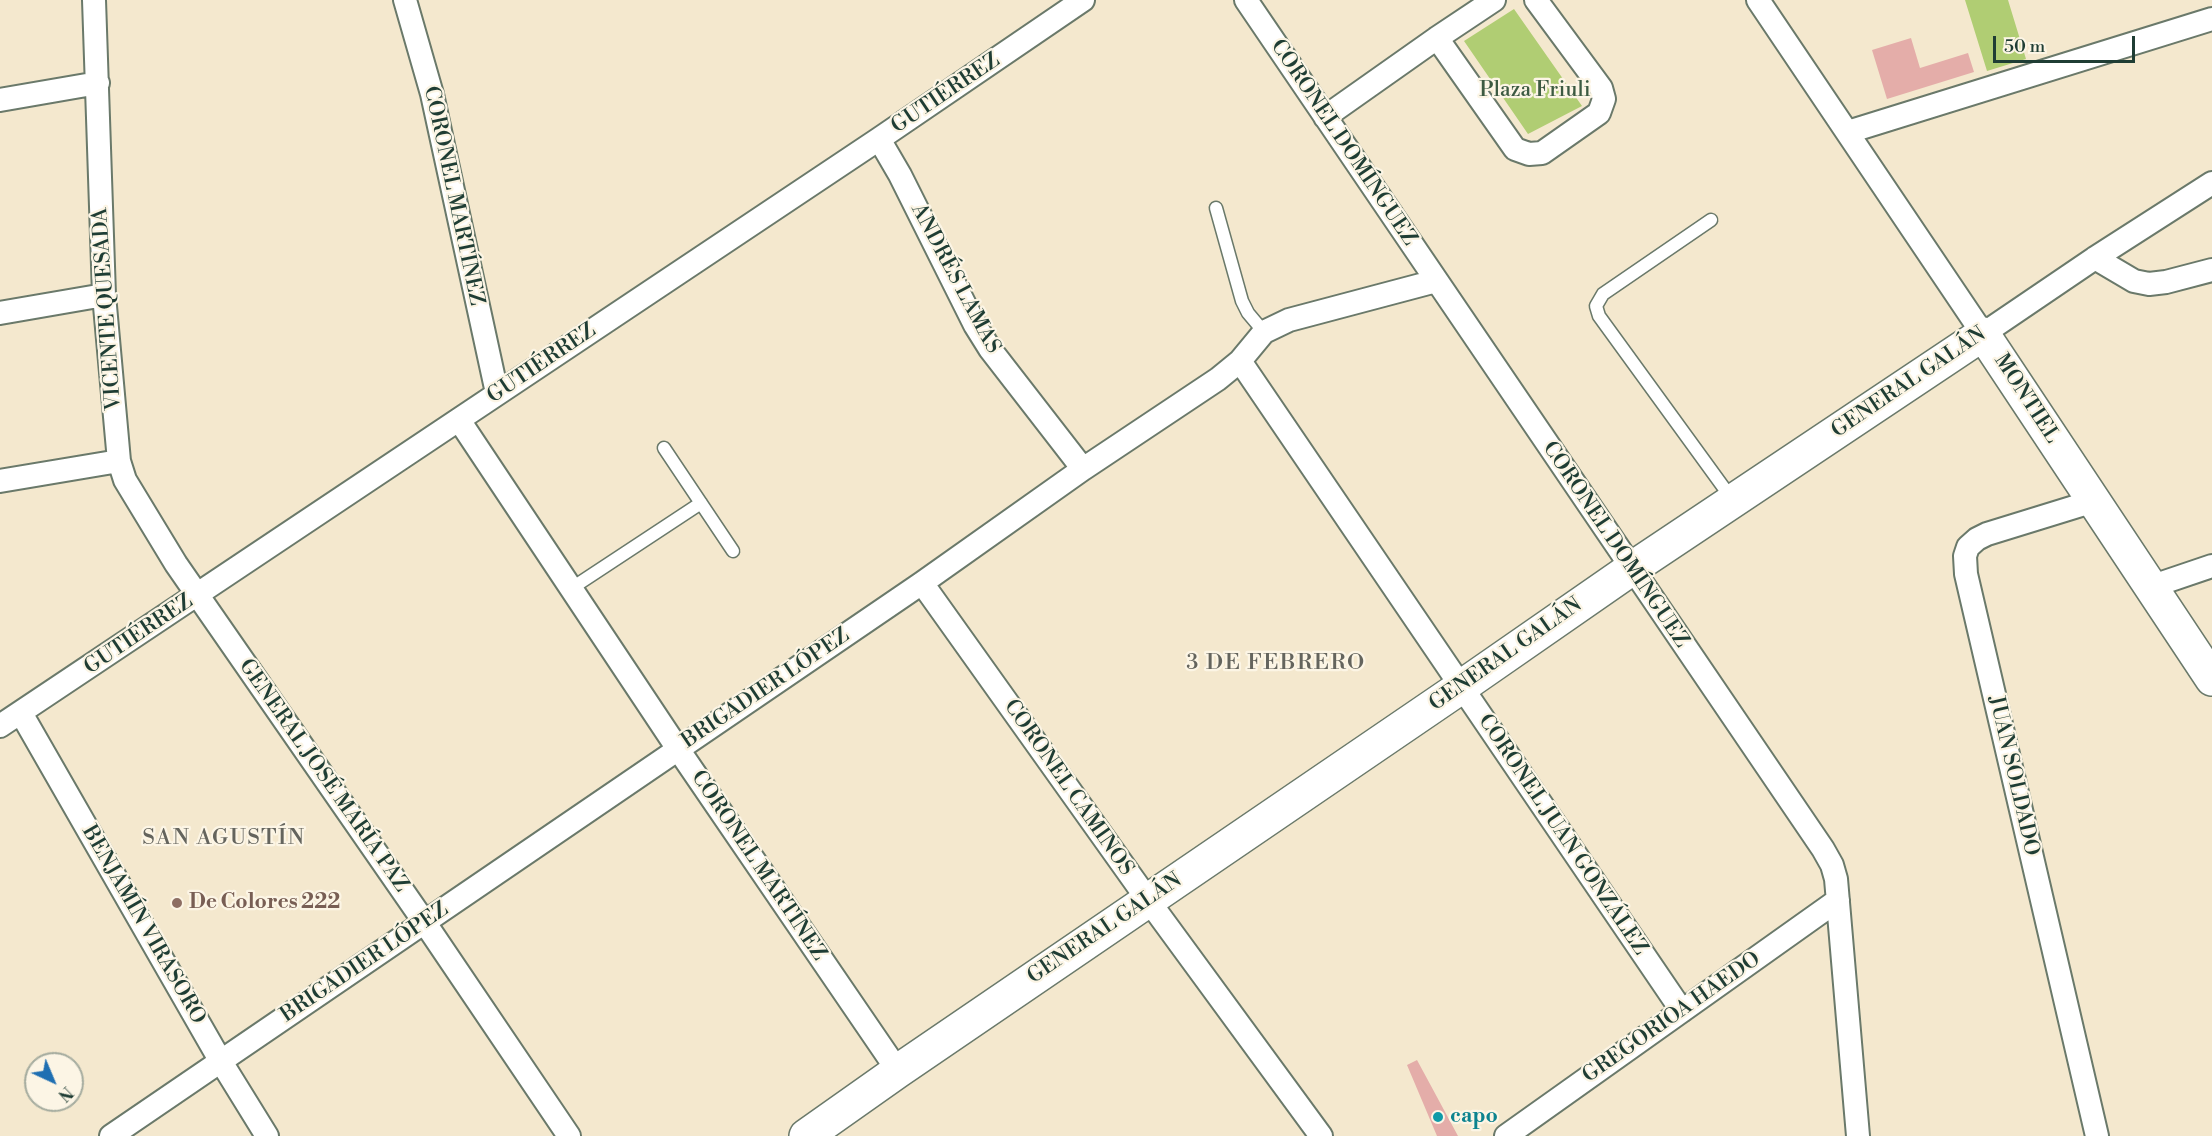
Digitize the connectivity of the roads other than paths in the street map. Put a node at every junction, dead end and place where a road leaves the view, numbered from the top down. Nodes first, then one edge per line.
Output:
1 (94, 0) edge
2 (405, 0) edge
3 (1083, 0) edge
4 (1246, 0) edge
5 (1494, 0) edge
6 (1536, 0) edge
7 (1758, 0) edge
8 (2212, 19) edge
9 (1437, 38) junction
10 (98, 83) junction
11 (0, 100) edge
12 (1325, 117) junction
13 (1848, 132) junction
14 (879, 140) junction
15 (2212, 183) edge
16 (1216, 208) dead end
17 (1711, 220) dead end
18 (2096, 258) junction
19 (2212, 270) edge
20 (1436, 281) junction
21 (104, 295) junction
22 (0, 313) edge
23 (1264, 332) junction
24 (1983, 334) junction
25 (1240, 361) junction
26 (496, 393) junction
27 (459, 420) junction
28 (664, 448) dead end
29 (119, 461) junction
30 (1083, 469) junction
31 (0, 481) edge
32 (1732, 500) junction
33 (2094, 501) junction
34 (701, 503) junction
35 (732, 551) dead end
36 (2212, 566) edge
37 (1631, 569) junction
38 (922, 584) junction
39 (2150, 587) junction
40 (572, 588) junction
41 (199, 595) junction
42 (2212, 679) edge
43 (1461, 687) junction
44 (21, 712) junction
45 (0, 726) edge
46 (678, 749) junction
47 (1148, 900) junction
48 (1838, 900) junction
49 (425, 923) junction
50 (1682, 1011) junction
51 (220, 1060) junction
52 (898, 1071) junction
53 (111, 1136) edge
54 (267, 1136) edge
55 (569, 1136) edge
56 (806, 1136) edge
57 (1321, 1136) edge
58 (1506, 1136) edge
59 (1858, 1136) edge
60 (2097, 1136) edge

1 - 10 street, VICENTE QUESADA
2 - 26 street, CORONEL MARTÍNEZ
3 - 14 street, GUTIÉRREZ
4 - 12 street, CORONEL DOMÍNGUEZ
5 - 9 street
6 - 9 street
7 - 13 street, MONTIEL
8 - 13 street
9 - 12 street
10 - 11 street
10 - 21 street, VICENTE QUESADA
12 - 20 street, CORONEL DOMÍNGUEZ
13 - 24 street, MONTIEL
14 - 26 street, GUTIÉRREZ
14 - 30 street, ANDRÉS LAMAS
15 - 18 street, GENERAL GALÁN
16 - 23 lane
17 - 32 lane
18 - 19 street
18 - 24 street, GENERAL GALÁN
20 - 23 street, BRIGADIER LÓPEZ
20 - 37 street, CORONEL DOMÍNGUEZ
21 - 22 street
21 - 29 street, VICENTE QUESADA
23 - 25 street, BRIGADIER LÓPEZ
24 - 32 street, GENERAL GALÁN
24 - 33 street, MONTIEL
25 - 30 street, BRIGADIER LÓPEZ
25 - 43 street, CORONEL JUAN GONZÁLEZ
26 - 27 street, GUTIÉRREZ
27 - 40 street, CORONEL MARTÍNEZ
27 - 41 street, GUTIÉRREZ
28 - 34 lane
29 - 31 street
29 - 41 street, VICENTE QUESADA
30 - 38 street, BRIGADIER LÓPEZ
32 - 37 street, GENERAL GALÁN
33 - 39 street, MONTIEL
33 - 60 street, JUAN SOLDADO
34 - 35 lane
34 - 40 lane
36 - 39 street
37 - 43 street, GENERAL GALÁN
37 - 48 street, CORONEL DOMÍNGUEZ
38 - 46 street, BRIGADIER LÓPEZ
38 - 47 street, CORONEL CAMINOS
39 - 42 street, MONTIEL
40 - 46 street, CORONEL MARTÍNEZ
41 - 44 street, GUTIÉRREZ
41 - 49 street, GENERAL JOSÉ MARÍA PAZ
43 - 47 street, GENERAL GALÁN
43 - 50 street, CORONEL JUAN GONZÁLEZ
44 - 45 street, GUTIÉRREZ
44 - 51 street, BENJAMÍN VIRASORO
46 - 49 street, BRIGADIER LÓPEZ
46 - 52 street, CORONEL MARTÍNEZ
47 - 52 street, GENERAL GALÁN
47 - 57 street, CORONEL CAMINOS
48 - 50 street, GREGORIOA HAEDO
48 - 59 street, CORONEL DOMÍNGUEZ
49 - 51 street, BRIGADIER LÓPEZ
49 - 55 street, GENERAL JOSÉ MARÍA PAZ
50 - 58 street, GREGORIOA HAEDO
51 - 53 street, BRIGADIER LÓPEZ
51 - 54 street, BENJAMÍN VIRASORO
52 - 56 street, GENERAL GALÁN

